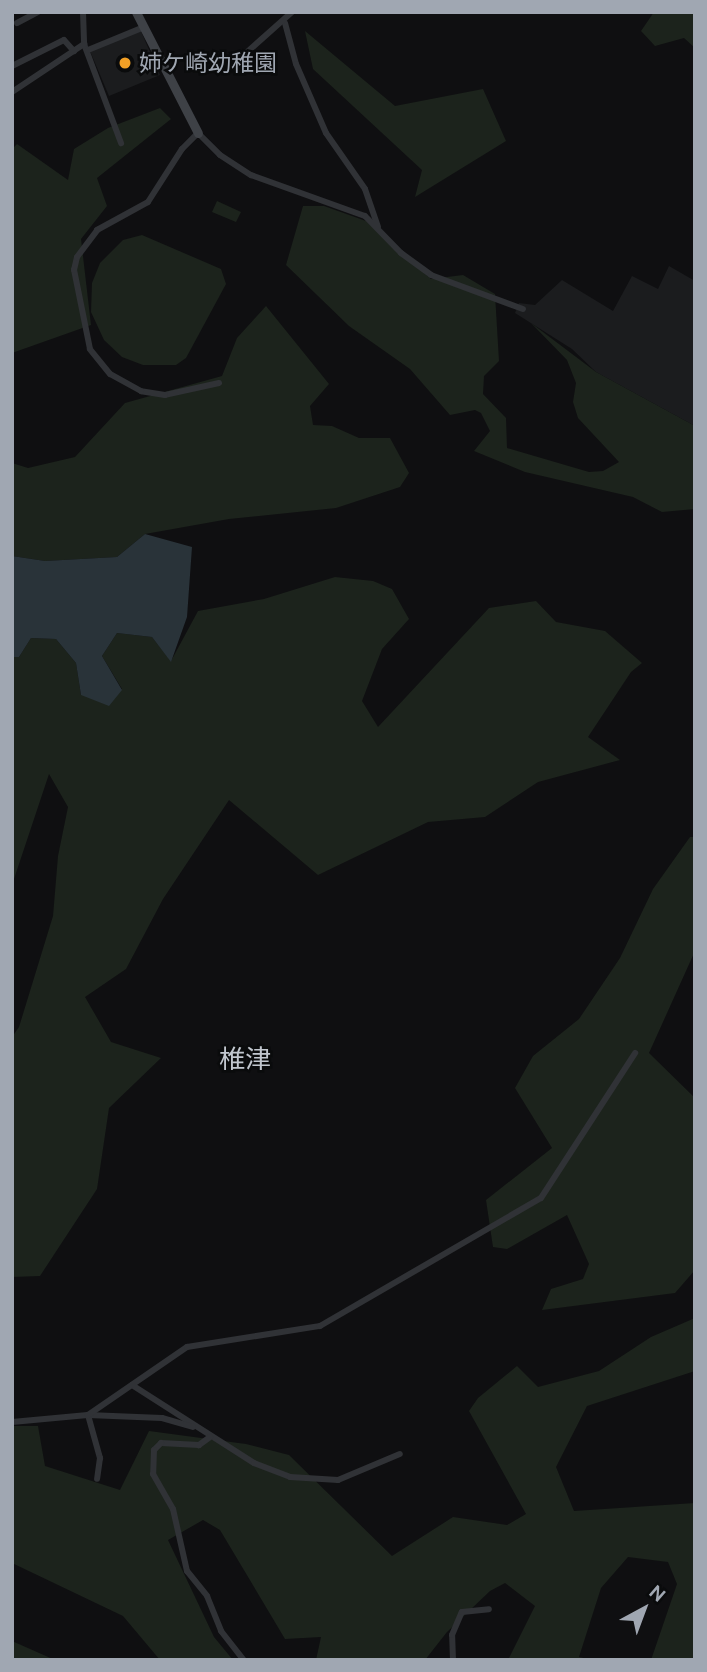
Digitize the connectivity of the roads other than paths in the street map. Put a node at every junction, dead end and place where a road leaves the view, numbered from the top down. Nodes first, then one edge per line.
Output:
1 (38, 12) edge
2 (83, 12) edge
3 (136, 12) edge
4 (292, 12) edge
5 (17, 23) dead end
6 (285, 23) junction
7 (144, 27) junction
8 (86, 47) junction
9 (74, 51) junction
10 (246, 53) dead end
11 (12, 66) edge
12 (12, 92) edge
13 (198, 133) junction
14 (121, 143) dead end
15 (378, 227) junction
16 (523, 309) dead end
17 (219, 383) dead end
18 (635, 1053) dead end
19 (132, 1385) junction
20 (172, 1411) junction
21 (88, 1415) junction
22 (166, 1419) junction
23 (12, 1422) edge
24 (200, 1429) junction
25 (211, 1437) junction
26 (400, 1454) dead end
27 (97, 1479) dead end
28 (489, 1609) dead end
29 (244, 1660) edge
30 (453, 1660) edge

1 - 5 street
2 - 8 street
3 - 7 street
4 - 6 street
6 - 10 street
6 - 15 street
7 - 8 street
7 - 13 street
8 - 9 street
8 - 14 street
9 - 11 street
9 - 12 street
13 - 15 street
13 - 17 street
15 - 16 street
18 - 19 street
19 - 20 street
19 - 21 street
20 - 22 street
20 - 24 street
21 - 22 street
21 - 23 street
21 - 27 street
22 - 24 street
24 - 25 street
25 - 26 street
25 - 29 street
28 - 30 street

